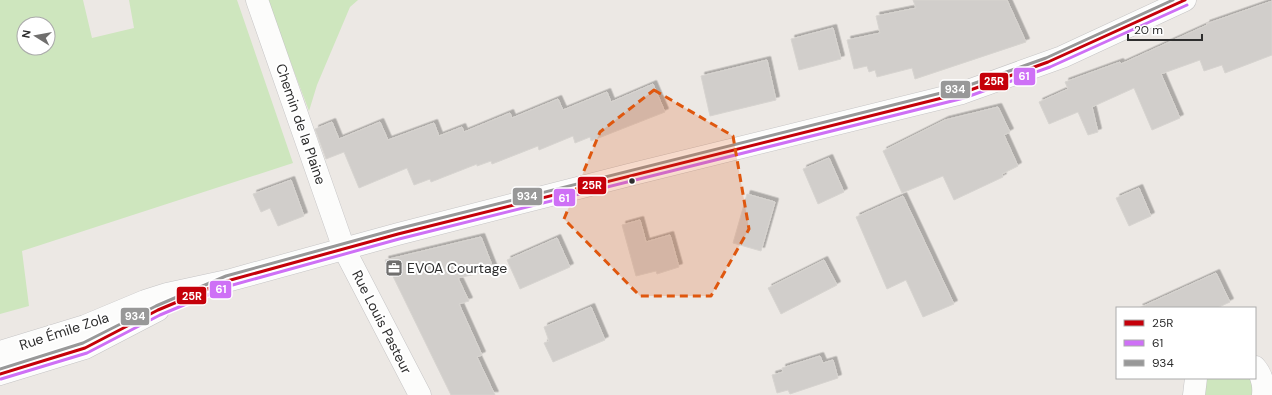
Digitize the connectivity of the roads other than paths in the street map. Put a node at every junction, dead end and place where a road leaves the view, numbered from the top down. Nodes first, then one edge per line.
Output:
1 (257, 0) edge
2 (1185, 0) edge
3 (344, 249) junction
4 (227, 281) junction
5 (0, 352) edge
6 (0, 374) edge
7 (1196, 379) edge
8 (420, 395) edge
9 (1194, 395) edge

1 - 3 main road, Chemin de la Plaine
2 - 3 main road, Rue Émile Zola
3 - 4 main road, Rue Émile Zola
3 - 8 main road, Rue Louis Pasteur
4 - 5 main road, Rue Émile Zola
4 - 6 main road
7 - 9 main road

